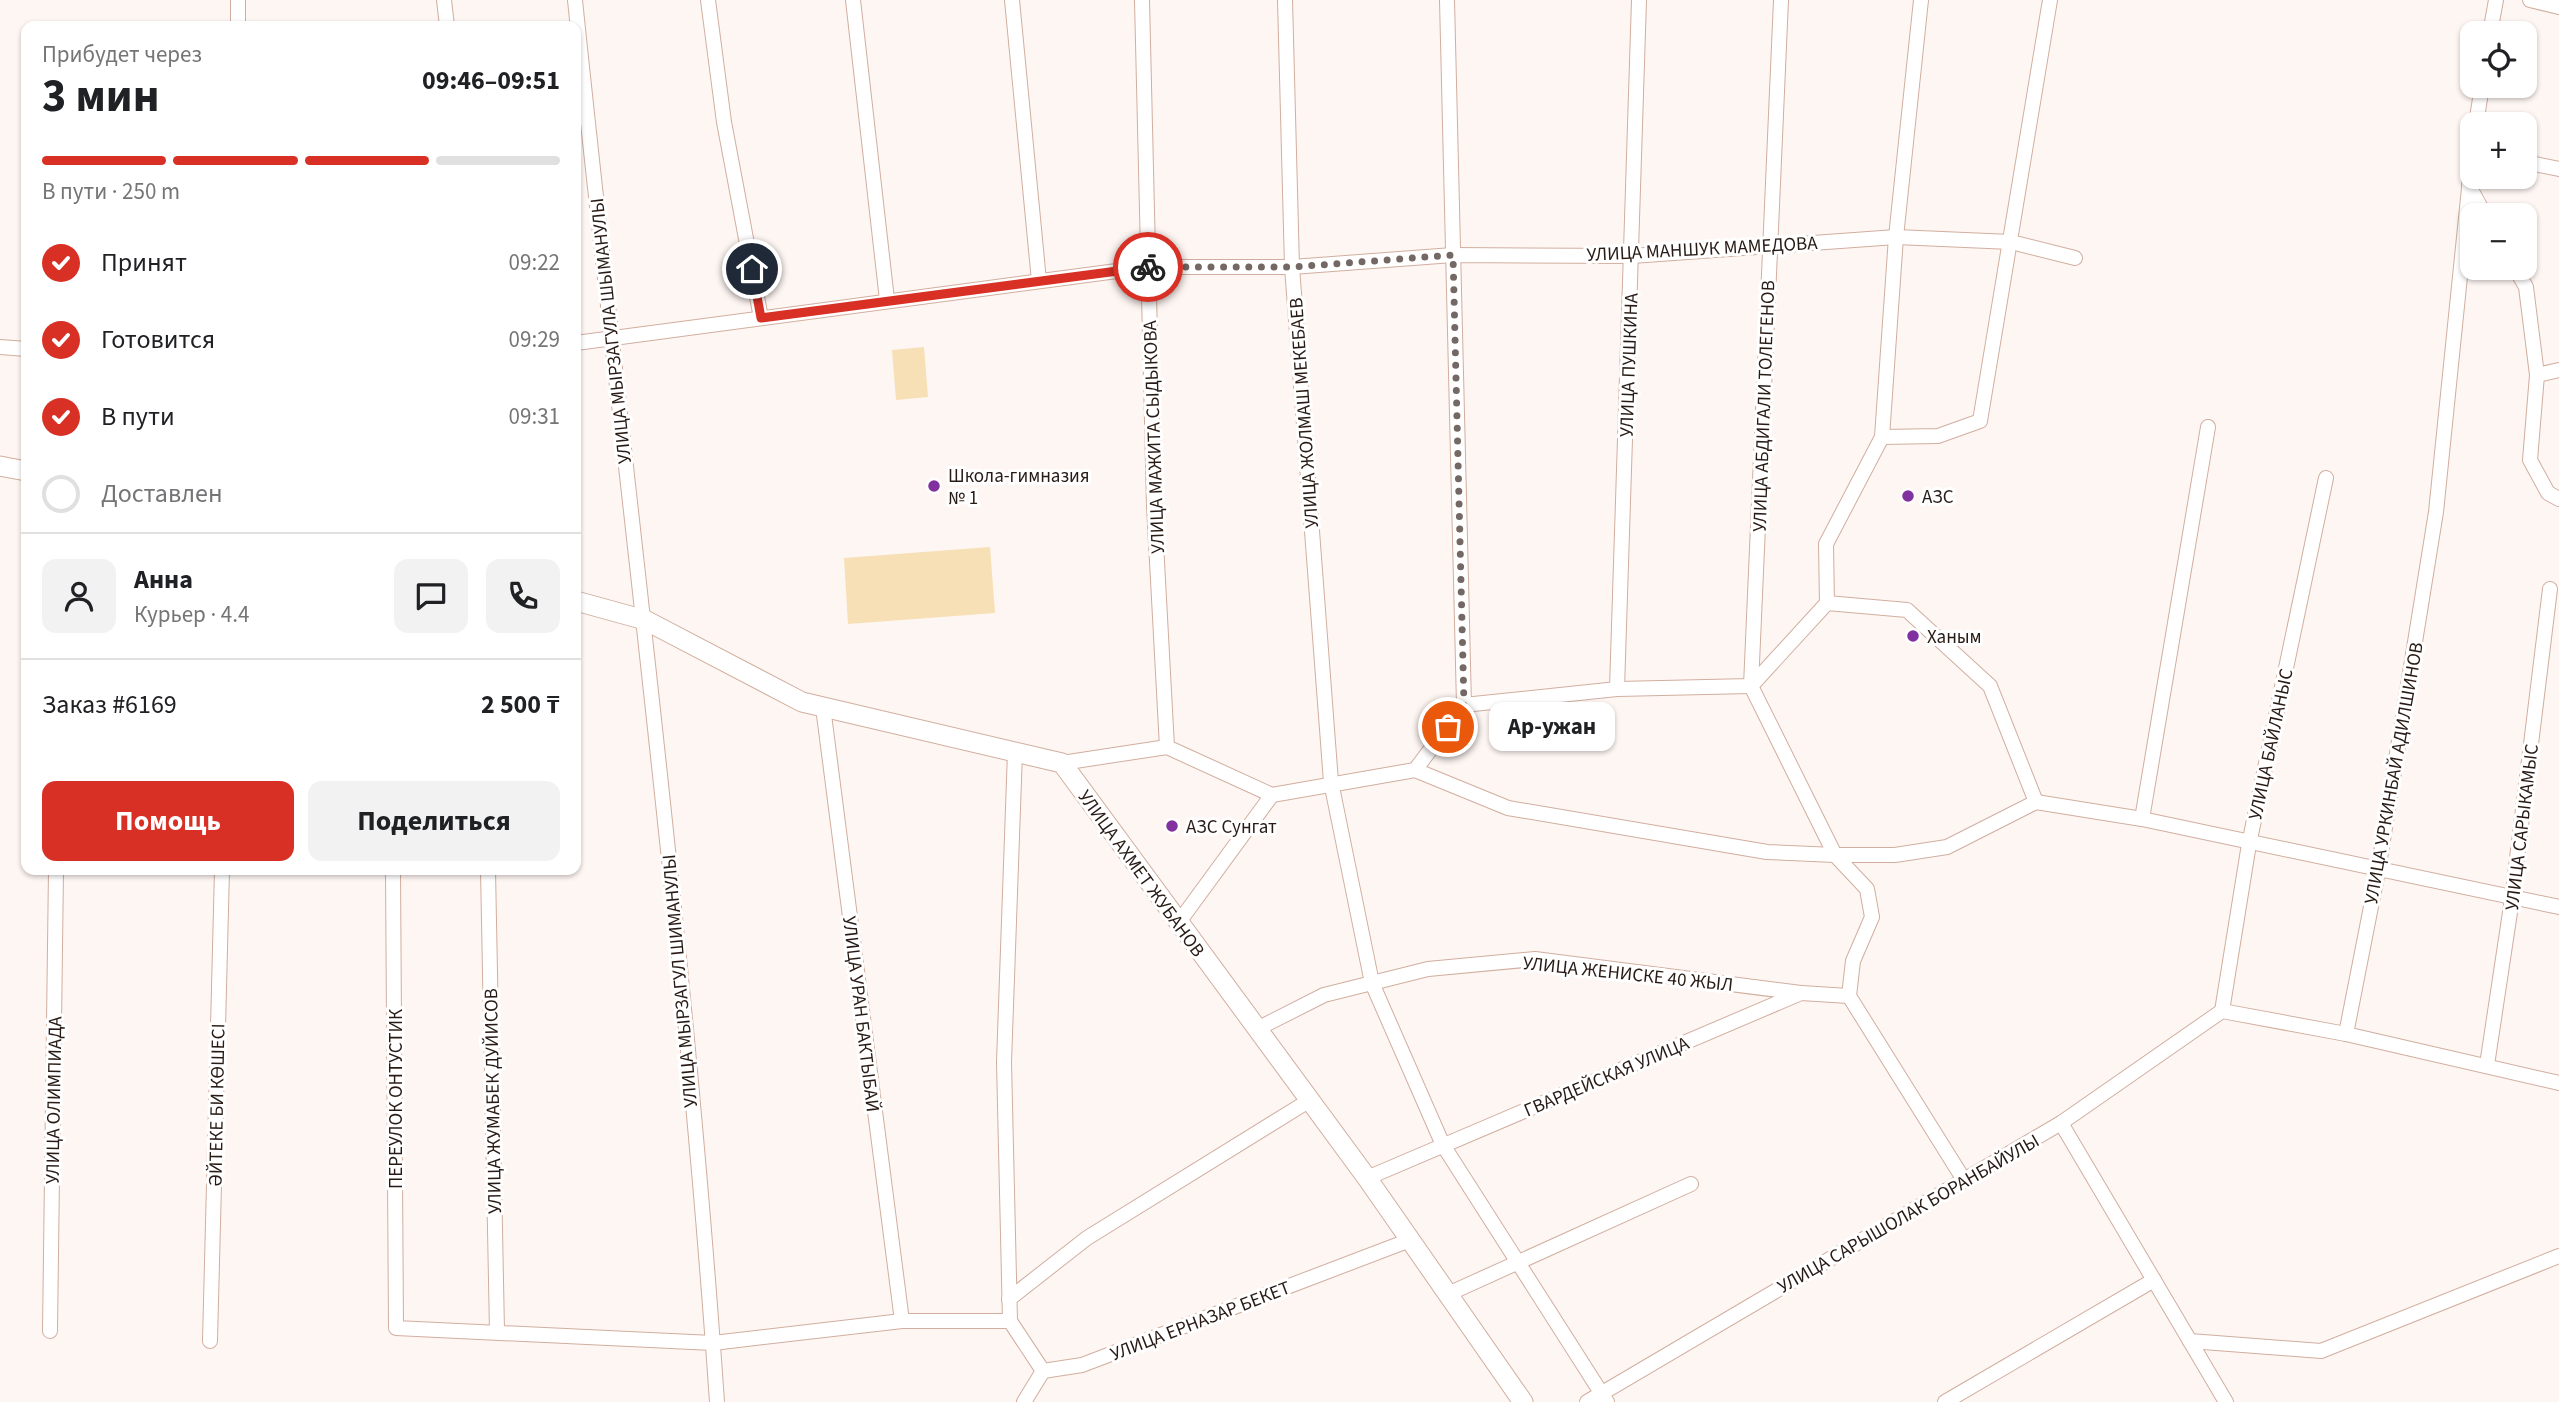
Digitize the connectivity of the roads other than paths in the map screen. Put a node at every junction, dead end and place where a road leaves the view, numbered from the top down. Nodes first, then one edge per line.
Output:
1 (238, 0) edge
2 (444, 0) edge
3 (576, 0) edge
4 (708, 0) edge
5 (853, 0) edge
6 (1012, 0) edge
7 (1142, 0) edge
8 (1285, 0) edge
9 (1447, 0) edge
10 (1639, 0) edge
11 (1781, 0) edge
12 (1921, 0) edge
13 (2050, 0) edge
14 (2496, 0) edge
15 (2530, 0) edge
16 (2559, 7) edge
17 (237, 21) edge
18 (446, 21) edge
19 (578, 21) edge
20 (2492, 21) edge
21 (581, 50) edge
22 (2537, 164) edge
23 (2559, 169) edge
24 (2469, 189) edge
25 (1896, 237) junction
26 (2011, 242) junction
27 (1770, 244) junction
28 (1453, 255) junction
29 (1632, 256) junction
30 (2076, 258) dead end
31 (1147, 267) junction
32 (1293, 267) junction
33 (2522, 280) edge
34 (1039, 281) junction
35 (887, 300) junction
36 (761, 318) junction
37 (610, 341) junction
38 (581, 343) edge
39 (0, 347) edge
40 (21, 349) edge
41 (2559, 370) edge
42 (2537, 375) junction
43 (2208, 427) dead end
44 (1882, 437) junction
45 (0, 466) edge
46 (21, 470) edge
47 (2326, 478) dead end
48 (2559, 499) edge
49 (2550, 589) dead end
50 (581, 602) edge
51 (1827, 603) junction
52 (645, 620) junction
53 (1751, 686) junction
54 (1617, 689) junction
55 (1464, 705) junction
56 (823, 707) junction
57 (1167, 747) junction
58 (1015, 752) junction
59 (1062, 762) junction
60 (1415, 770) junction
61 (1331, 782) junction
62 (1272, 795) junction
63 (2036, 802) junction
64 (2142, 819) junction
65 (2249, 844) junction
66 (1835, 855) junction
67 (2378, 871) junction
68 (56, 875) edge
69 (222, 875) edge
70 (393, 875) edge
71 (488, 875) edge
72 (2512, 898) junction
73 (2559, 907) edge
74 (1179, 922) junction
75 (1372, 983) junction
76 (1801, 993) junction
77 (1849, 996) junction
78 (2222, 1012) junction
79 (1257, 1029) junction
80 (2346, 1034) junction
81 (2487, 1065) junction
82 (2559, 1083) edge
83 (1310, 1100) junction
84 (2061, 1123) junction
85 (1443, 1145) junction
86 (1367, 1178) junction
87 (1964, 1180) junction
88 (1691, 1184) dead end
89 (1410, 1240) junction
90 (2559, 1256) edge
91 (1518, 1262) junction
92 (2154, 1280) junction
93 (1448, 1294) junction
94 (1009, 1299) junction
95 (902, 1321) junction
96 (1010, 1321) junction
97 (50, 1331) dead end
98 (497, 1332) junction
99 (210, 1340) dead end
100 (2190, 1341) junction
101 (713, 1343) junction
102 (1043, 1371) junction
103 (1605, 1397) edge
104 (1520, 1401) edge
105 (718, 1402) edge
106 (1024, 1402) edge
107 (1587, 1402) edge
108 (1945, 1402) edge
109 (2226, 1402) edge

1 - 17 street
2 - 18 street
3 - 19 street, УЛИЦА МЫРЗАГУЛА ШЫМАНУЛЫ
4 - 36 street
5 - 35 street
6 - 34 street
7 - 31 street, УЛИЦА МАЖИТА СЫДЫКОВА
8 - 32 street, УЛИЦА ЖОЛМАШ МЕКЕБАЕВ
9 - 28 street
10 - 29 street, УЛИЦА ПУШКИНА
11 - 27 street, УЛИЦА АБДИГАЛИ ТОЛЕГЕНОВ
12 - 25 street
13 - 26 street
14 - 20 street
15 - 16 street
21 - 37 street, УЛИЦА МЫРЗАГУЛА ШЫМАНУЛЫ
22 - 23 street
24 - 67 street, УЛИЦА УРКИНБАЙ АДИЛШИНОВ
25 - 26 street, УЛИЦА МАНШУК МАМЕДОВА
25 - 27 street, УЛИЦА МАНШУК МАМЕДОВА
25 - 44 street
26 - 30 street, УЛИЦА МАНШУК МАМЕДОВА
26 - 44 street
27 - 29 street, УЛИЦА МАНШУК МАМЕДОВА
27 - 53 street, УЛИЦА АБДИГАЛИ ТОЛЕГЕНОВ
28 - 29 street, УЛИЦА МАНШУК МАМЕДОВА
28 - 32 street, УЛИЦА МАНШУК МАМЕДОВА
28 - 55 street
29 - 54 street, УЛИЦА ПУШКИНА
31 - 32 street, УЛИЦА МАНШУК МАМЕДОВА
31 - 34 street, УЛИЦА МАНШУК МАМЕДОВА
31 - 57 street, УЛИЦА МАЖИТА СЫДЫКОВА
32 - 61 street, УЛИЦА ЖОЛМАШ МЕКЕБАЕВ
33 - 42 street
34 - 35 street, УЛИЦА МАНШУК МАМЕДОВА
35 - 36 street, УЛИЦА МАНШУК МАМЕДОВА
36 - 37 street, УЛИЦА МАНШУК МАМЕДОВА
37 - 38 street, УЛИЦА МАНШУК МАМЕДОВА
37 - 52 street, УЛИЦА МЫРЗАГУЛА ШЫМАНУЛЫ
39 - 40 street
41 - 42 street
42 - 48 street
43 - 64 street
44 - 51 street
45 - 46 main road
47 - 65 street, УЛИЦА БАЙЛАНЫС
49 - 72 street, УЛИЦА САРЫКАМЫС
50 - 52 main road
51 - 53 street
51 - 63 street
52 - 56 main road
52 - 101 street, УЛИЦА МЫРЗАГУЛ ШИМАНУЛЫ
53 - 54 street
53 - 66 street
54 - 55 street
55 - 60 street
56 - 58 main road
56 - 95 street, УЛИЦА УРАН БАКТЫБАЙ
57 - 59 street
57 - 62 street
58 - 59 main road
58 - 94 street
59 - 74 main road, УЛИЦА АХМЕТ ЖУБАНОВ
60 - 61 street
60 - 66 street
61 - 62 street
61 - 75 street, УЛИЦА ЖОЛМАШ МЕКЕБАЕВ
62 - 74 street
63 - 64 street
63 - 66 street
64 - 65 street
65 - 67 street
65 - 78 street, УЛИЦА БАЙЛАНЫС
66 - 77 street
67 - 72 street
67 - 80 street, УЛИЦА УРКИНБАЙ АДИЛШИНОВ
68 - 97 street, УЛИЦА ОЛИМПИАДА
69 - 99 street, ӘЙТЕКЕ БИ КӨШЕСІ
70 - 98 street, ПЕРЕУЛОК ОНТУСТИК
71 - 98 street, УЛИЦА ЖУМАБЕК ДУЙИСОВ
72 - 73 street
72 - 81 street, УЛИЦА САРЫКАМЫС
74 - 79 main road, УЛИЦА АХМЕТ ЖУБАНОВ
75 - 76 street, УЛИЦА ЖЕНИСКЕ 40 ЖЫЛ
75 - 79 street, УЛИЦА ЖЕНИСКЕ 40 ЖЫЛ
75 - 85 street, УЛИЦА ЖОЛМАШ МЕКЕБАЕВ
76 - 77 street, ГВАРДЕЙСКАЯ УЛИЦА
76 - 85 street, ГВАРДЕЙСКАЯ УЛИЦА
77 - 87 street
78 - 80 street
78 - 84 street, УЛИЦА САРЫШОЛАК БОРАНБАЙУЛЫ
79 - 83 main road, УЛИЦА АХМЕТ ЖУБАНОВ
80 - 81 street
81 - 82 street
83 - 86 main road, УЛИЦА АХМЕТ ЖУБАНОВ
83 - 94 street
84 - 87 street, УЛИЦА САРЫШОЛАК БОРАНБАЙУЛЫ
84 - 92 street
85 - 86 street, ГВАРДЕЙСКАЯ УЛИЦА
85 - 91 street, УЛИЦА ЖОЛМАШ МЕКЕБАЕВ
86 - 89 main road, УЛИЦА АХМЕТ ЖУБАНОВ
87 - 103 street, УЛИЦА САРЫШОЛАК БОРАНБАЙУЛЫ
88 - 91 street
89 - 93 main road, УЛИЦА АХМЕТ ЖУБАНОВ
89 - 102 street, УЛИЦА ЕРНАЗАР БЕКЕТ
90 - 100 street
91 - 93 street
91 - 103 street, УЛИЦА ЖОЛМАШ МЕКЕБАЕВ
92 - 100 street
92 - 108 street
93 - 104 main road, УЛИЦА АХМЕТ ЖУБАНОВ
94 - 96 street
95 - 96 street
95 - 101 street
96 - 102 street
98 - 101 street
100 - 109 street
101 - 105 street
102 - 106 street
103 - 107 street, УЛИЦА САРЫШОЛАК БОРАНБАЙУЛЫ

